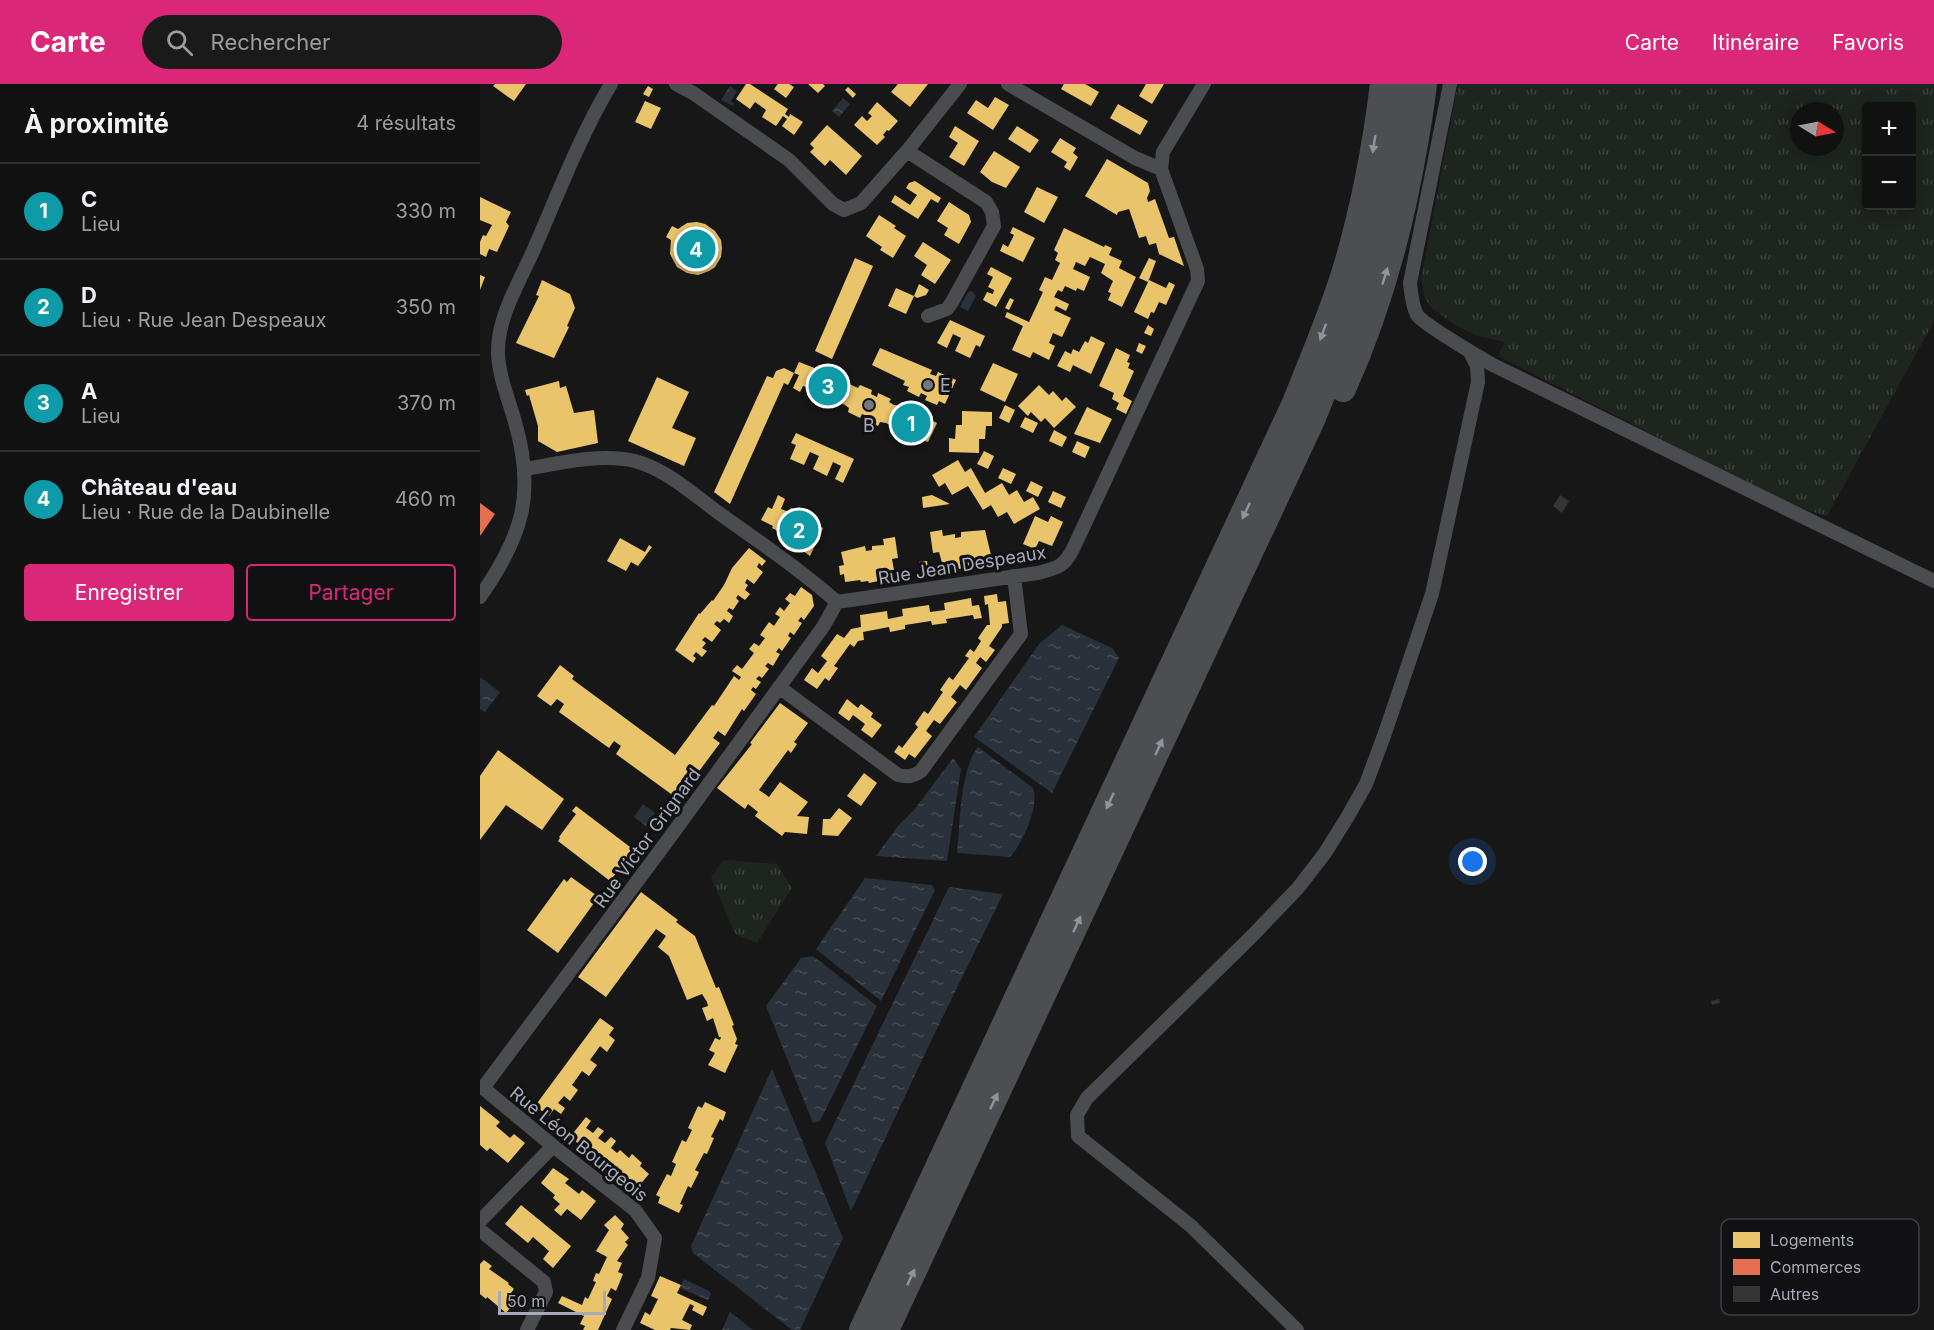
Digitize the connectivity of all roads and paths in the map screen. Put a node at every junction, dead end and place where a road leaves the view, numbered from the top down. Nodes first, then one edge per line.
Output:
1 (611, 84) edge
2 (676, 84) edge
3 (960, 84) edge
4 (1008, 84) edge
5 (1204, 84) edge
6 (1388, 84) edge
7 (1424, 84) edge
8 (1450, 84) edge
9 (907, 151) junction
10 (1161, 169) junction
11 (928, 316) dead end
12 (1470, 352) junction
13 (526, 469) junction
14 (1014, 576) junction
15 (1934, 581) edge
16 (480, 597) edge
17 (837, 602) junction
18 (1205, 649) junction
19 (779, 687) junction
20 (482, 1088) edge
21 (553, 1146) junction
22 (480, 1221) edge
23 (480, 1230) edge
24 (527, 1330) edge
25 (623, 1330) edge
26 (862, 1330) edge
27 (886, 1330) edge
28 (1297, 1330) edge

1 - 13 street
2 - 9 street
3 - 9 street
4 - 10 street
5 - 10 street
6 - 18 highway
6 -> 26 highway
18 -> 7 highway
8 - 12 street
9 - 11 street
10 - 14 street, Rue Jean Despeaux
12 - 15 street
12 - 28 street
13 - 16 street
13 - 17 street
14 - 17 street, Rue Jean Despeaux
14 - 19 street
17 - 19 street, Rue Victor Grignard
27 -> 18 highway
19 - 20 street, Rue Victor Grignard
20 - 21 street, Rue Léon Bourgeois
21 - 22 street
21 - 25 street, Rue Léon Bourgeois
23 - 24 street

